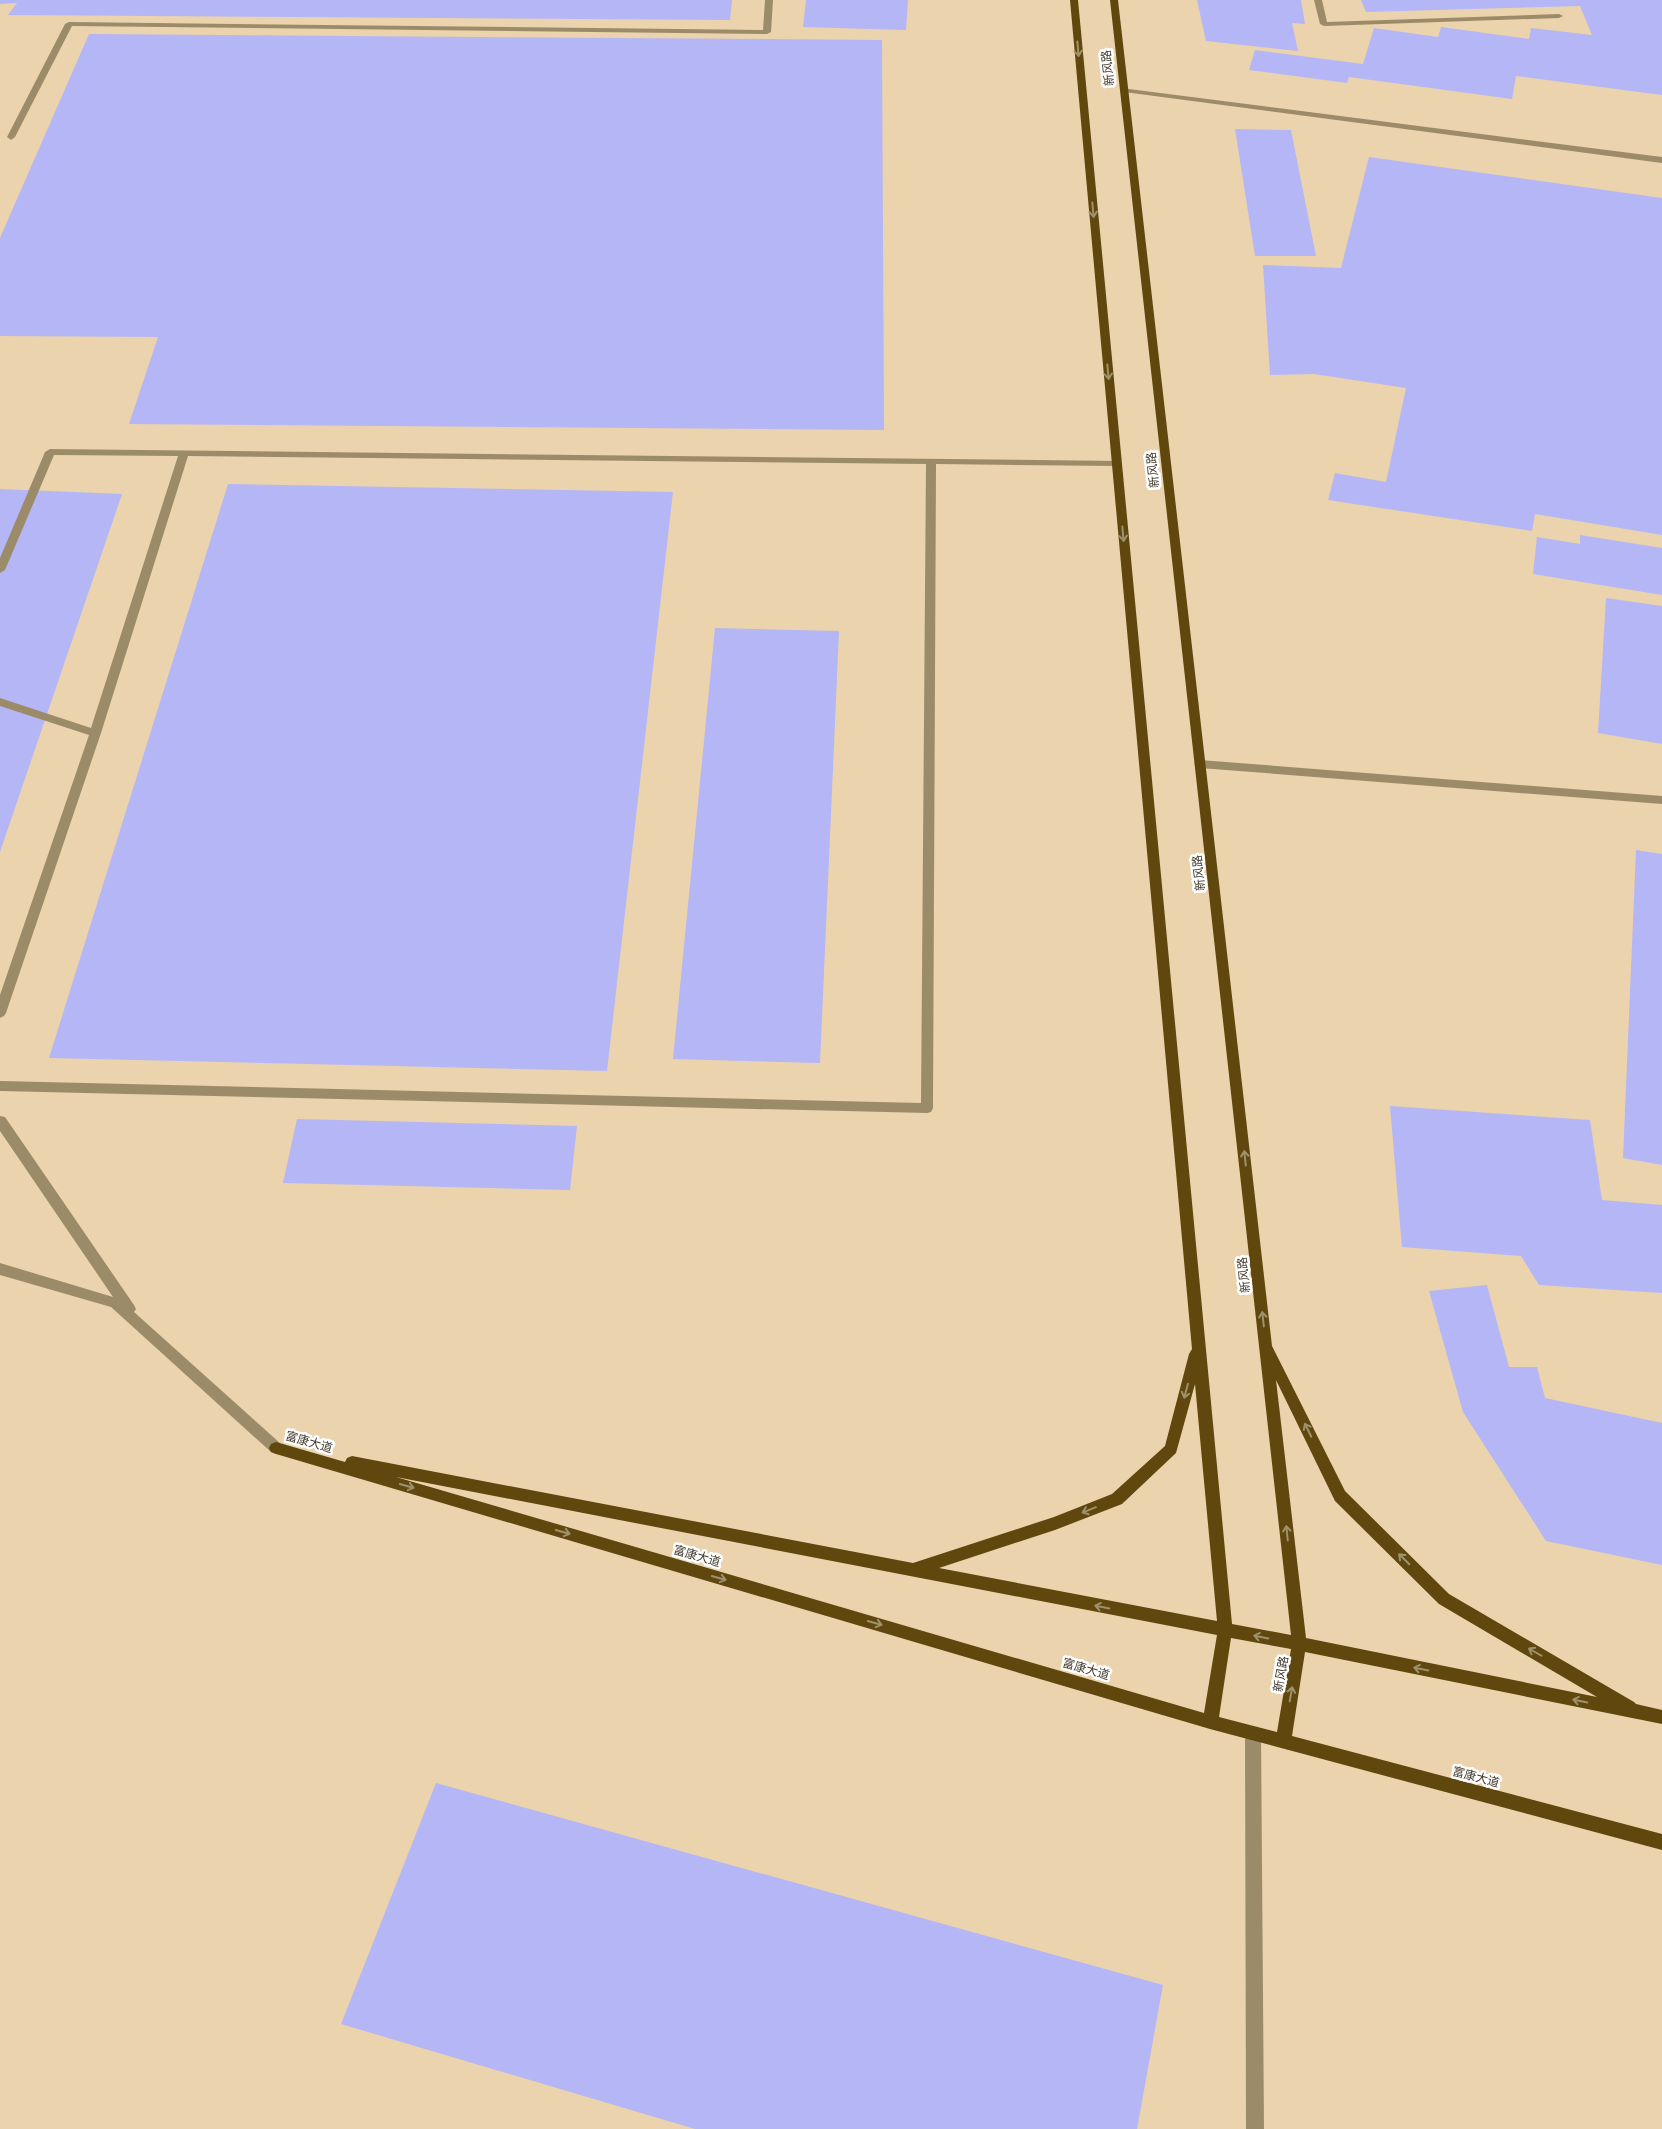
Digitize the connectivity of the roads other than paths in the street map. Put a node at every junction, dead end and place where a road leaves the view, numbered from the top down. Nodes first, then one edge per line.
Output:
1 (769, 0) edge
2 (1074, 0) edge
3 (1114, 0) edge
4 (1318, 0) edge
5 (1559, 16) dead end
6 (1124, 90) junction
7 (11, 137) dead end
8 (1662, 160) edge
9 (184, 453) junction
10 (931, 462) junction
11 (1117, 464) junction
12 (0, 570) edge
13 (0, 702) edge
14 (94, 733) junction
15 (1200, 764) junction
16 (1662, 800) edge
17 (0, 1013) edge
18 (0, 1086) edge
19 (0, 1121) edge
20 (0, 1269) edge
21 (141, 1327) junction
22 (1265, 1343) junction
23 (1198, 1344) junction
24 (276, 1448) junction
25 (912, 1571) junction
26 (1225, 1631) junction
27 (1300, 1644) junction
28 (1638, 1712) junction
29 (1662, 1718) edge
30 (1210, 1722) junction
31 (1253, 1733) junction
32 (1283, 1742) junction
33 (1662, 1842) edge
34 (1254, 2129) edge

1 - 7 street
2 -> 11 main road
3 - 6 main road, 新风路
4 - 5 street
6 - 8 street
6 - 15 main road, 新风路
9 - 10 street
9 - 12 street
9 - 14 street
10 - 11 street
10 - 18 street
11 -> 23 main road
13 - 14 street
14 - 17 street
15 - 16 street
22 -> 15 main road, 新风路
19 - 21 street
20 - 21 street
21 - 24 street
27 -> 22 main road, 新风路
28 -> 22 main road
23 -> 25 main road
23 - 26 main road
24 - 25 main road, 富康大道
24 -> 30 main road, 富康大道
26 -> 25 main road, 富康大道
27 -> 26 main road, 富康大道
26 - 30 main road
28 -> 27 main road, 富康大道
32 -> 27 main road, 新风路
28 - 29 main road, 富康大道
30 - 31 main road, 富康大道
31 - 32 main road, 富康大道
31 - 34 street
32 - 33 main road, 富康大道

